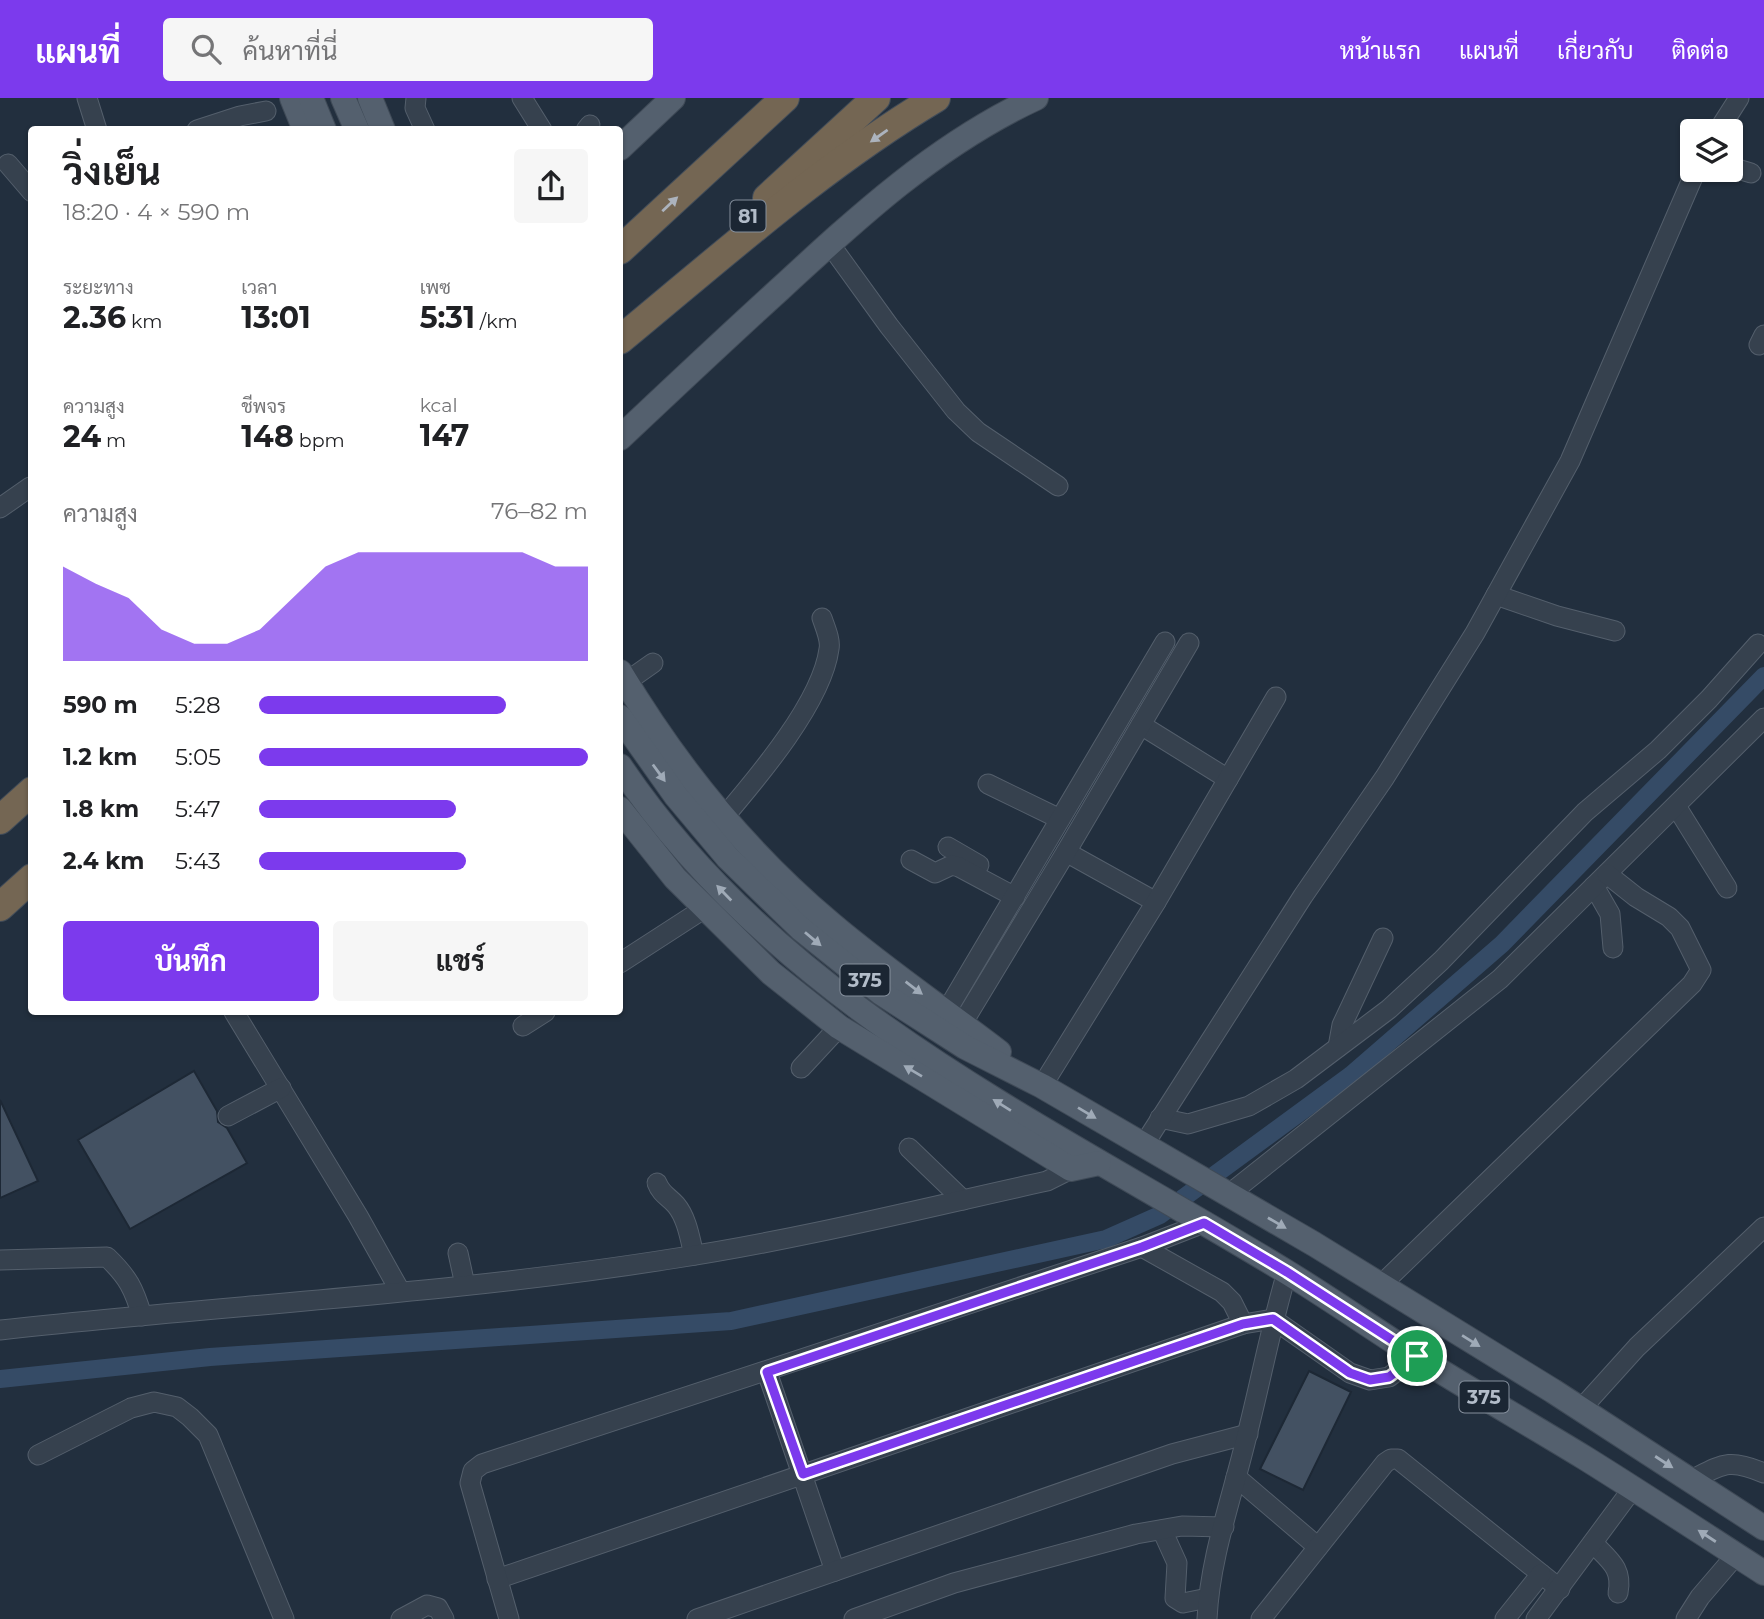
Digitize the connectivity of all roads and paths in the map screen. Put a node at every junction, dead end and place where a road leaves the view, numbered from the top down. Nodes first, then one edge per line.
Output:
1 (87, 98) edge
2 (343, 98) edge
3 (370, 98) edge
4 (416, 98) edge
5 (522, 98) edge
6 (673, 98) edge
7 (785, 98) edge
8 (876, 98) edge
9 (936, 98) edge
10 (1036, 98) edge
11 (1739, 98) edge
12 (298, 99) edge
13 (266, 111) junction
14 (1726, 119) edge
15 (96, 126) edge
16 (209, 126) edge
17 (245, 126) edge
18 (303, 126) edge
19 (321, 126) edge
20 (355, 126) edge
21 (381, 126) edge
22 (423, 126) edge
23 (540, 126) edge
24 (623, 145) edge
25 (8, 164) dead end
26 (1743, 171) edge
27 (1751, 173) dead end
28 (1691, 182) edge
29 (28, 187) edge
30 (829, 243) junction
31 (623, 247) edge
32 (623, 330) edge
33 (623, 339) edge
34 (623, 435) edge
35 (1058, 486) dead end
36 (28, 489) edge
37 (1, 517) edge
38 (1496, 595) junction
39 (822, 618) dead end
40 (1615, 631) dead end
41 (1165, 642) dead end
42 (1189, 643) dead end
43 (1759, 643) dead end
44 (653, 663) dead end
45 (623, 677) edge
46 (1276, 697) dead end
47 (1764, 718) edge
48 (623, 721) edge
49 (1141, 725) junction
50 (623, 770) edge
51 (1228, 779) junction
52 (988, 784) dead end
53 (28, 795) edge
54 (1675, 806) junction
55 (623, 813) edge
56 (724, 817) junction
57 (1060, 819) junction
58 (0, 820) edge
59 (948, 847) dead end
60 (1066, 852) junction
61 (911, 860) dead end
62 (1600, 880) junction
63 (28, 882) edge
64 (1727, 888) dead end
65 (1017, 893) junction
66 (1156, 902) junction
67 (0, 907) edge
68 (705, 908) junction
69 (1383, 938) dead end
70 (1613, 948) dead end
71 (623, 961) edge
72 (236, 1015) edge
73 (540, 1015) edge
74 (954, 1018) junction
75 (523, 1026) dead end
76 (839, 1027) junction
77 (1338, 1048) junction
78 (801, 1068) dead end
79 (1042, 1086) junction
80 (281, 1088) junction
81 (228, 1116) dead end
82 (1160, 1118) junction
83 (1143, 1146) junction
84 (909, 1148) dead end
85 (1099, 1163) junction
86 (1071, 1169) junction
87 (657, 1183) dead end
88 (1223, 1192) junction
89 (963, 1200) junction
90 (1195, 1218) junction
91 (1764, 1227) edge
92 (1142, 1247) junction
93 (458, 1253) dead end
94 (694, 1255) junction
95 (0, 1260) edge
96 (1287, 1272) junction
97 (465, 1285) junction
98 (1381, 1285) junction
99 (400, 1291) junction
100 (142, 1316) junction
101 (1273, 1319) junction
102 (1243, 1324) junction
103 (0, 1330) edge
104 (1417, 1356) junction
105 (767, 1372) junction
106 (1581, 1409) junction
107 (1248, 1434) junction
108 (38, 1455) dead end
109 (1598, 1466) junction
110 (1764, 1473) edge
111 (803, 1474) junction
112 (1236, 1477) junction
113 (1690, 1480) junction
114 (1633, 1489) junction
115 (1224, 1527) junction
116 (1764, 1528) edge
117 (1162, 1530) junction
118 (1593, 1543) junction
119 (1318, 1547) junction
120 (1736, 1555) junction
121 (835, 1571) junction
122 (1764, 1573) edge
123 (1541, 1574) junction
124 (498, 1579) junction
125 (1560, 1589) junction
126 (1618, 1593) dead end
127 (1208, 1598) junction
128 (284, 1619) edge
129 (401, 1619) edge
130 (444, 1619) edge
131 (509, 1619) edge
132 (697, 1619) edge
133 (854, 1619) edge
134 (1207, 1619) edge
135 (1261, 1619) edge
136 (1505, 1619) edge
137 (1536, 1619) edge
138 (1685, 1619) edge

1 - 15 street
2 - 20 main road
3 - 21 main road
4 - 22 street
5 - 23 street
6 - 24 main road
31 -> 7 highway
8 - 32 highway, 81
9 -> 33 highway
10 - 30 main road
11 - 14 street
12 - 13 street
12 - 18 main road
12 - 19 main road
13 - 16 street
13 - 17 street
25 - 29 street
26 - 27 street
28 - 38 street
30 - 34 main road
30 - 35 street
36 - 37 street
38 - 40 street
38 - 82 street
39 - 56 street
41 - 57 street
42 - 49 street
43 - 77 street
44 - 45 street
45 - 56 main road
46 - 51 street
47 - 54 street
48 -> 79 main road, 375
49 - 51 street
49 - 60 street
85 -> 50 main road, 375
51 - 66 street
52 - 57 street
53 - 58 highway
54 - 62 street
54 - 64 street
55 - 68 main road
56 -> 74 main road
57 - 65 street
59 - 65 street
60 - 66 street
60 - 74 street
61 - 65 street
62 - 70 street
62 - 88 street
62 - 98 street
63 - 67 highway
65 - 74 street
66 - 79 street
68 - 71 street
68 - 76 main road
69 - 77 street
72 - 80 street
73 - 75 street
74 - 79 main road
76 - 78 street
86 -> 76 main road
77 - 82 street
79 -> 83 main road, 375
80 - 81 street
80 - 99 street
82 - 83 street
83 - 88 main road, 375
84 - 89 street
85 - 86 main road
85 - 90 main road, 375
86 - 89 street
87 - 94 street
88 -> 98 main road, 375
89 - 94 street
90 - 92 street
90 - 96 main road, 375
91 - 106 street
92 - 102 street
92 - 105 street
93 - 97 street
94 - 97 street
95 - 100 street
96 - 101 street
96 - 104 main road, 375
97 - 99 street
98 -> 106 main road, 375
99 - 100 street
100 - 103 street
101 - 102 street
101 - 104 street
101 - 107 street
102 - 111 street
104 - 109 main road, 375
105 - 111 street
105 - 124 street
106 - 109 main road
106 -> 113 main road, 375
107 - 112 street
107 - 121 street
108 - 128 street
109 - 114 main road, 375
110 - 113 street
111 - 121 street
111 - 124 street
112 - 115 street
112 - 119 street
113 - 116 main road, 375
114 - 118 street
120 -> 114 main road, 375
115 - 117 street
115 - 127 street
117 - 127 street
117 - 133 street
118 - 125 street
118 - 126 street
119 - 123 street
119 - 135 street
120 - 122 main road, 375
120 - 138 street
121 - 132 street
123 - 125 street
123 - 136 street
124 - 131 street
125 - 137 street
127 - 134 street
129 - 130 street

